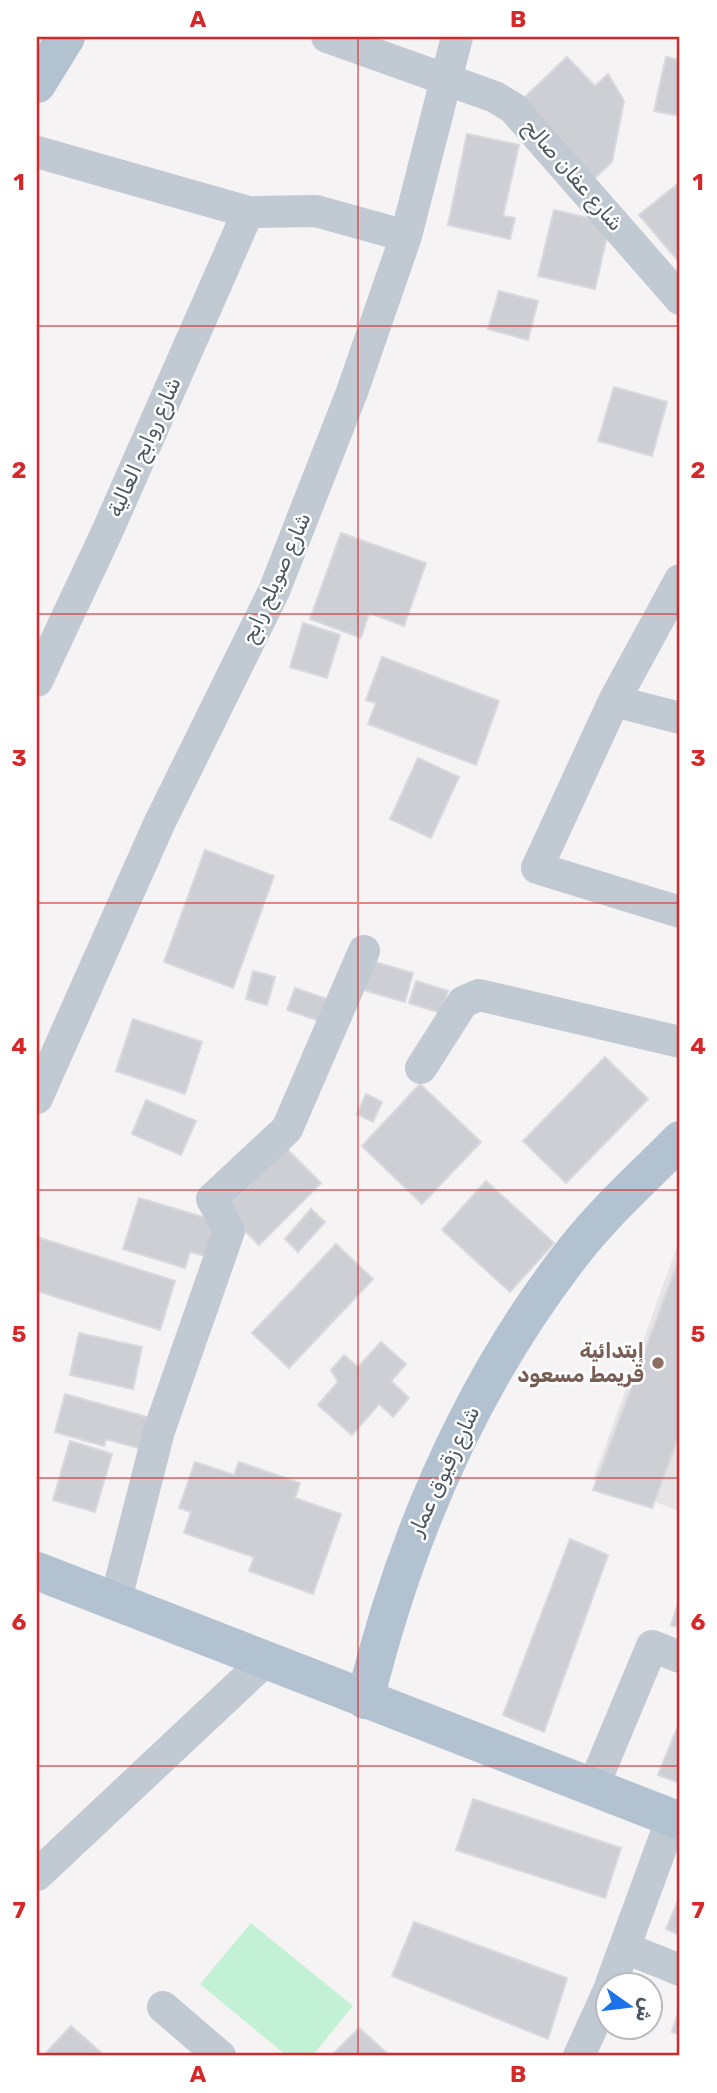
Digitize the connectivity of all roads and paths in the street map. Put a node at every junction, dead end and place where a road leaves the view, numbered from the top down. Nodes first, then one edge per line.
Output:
1 (66, 37) edge
2 (327, 37) edge
3 (457, 37) edge
4 (444, 79) junction
5 (37, 84) edge
6 (37, 152) edge
7 (248, 212) junction
8 (406, 236) junction
9 (680, 299) edge
10 (680, 580) edge
11 (37, 681) edge
12 (614, 701) junction
13 (680, 718) edge
14 (680, 912) edge
15 (364, 951) dead end
16 (680, 1042) edge
17 (421, 1068) dead end
18 (37, 1098) edge
19 (680, 1140) edge
20 (37, 1571) edge
21 (115, 1604) junction
22 (680, 1657) edge
23 (265, 1661) junction
24 (365, 1700) junction
25 (593, 1787) junction
26 (676, 1819) edge
27 (37, 1874) edge
28 (625, 1948) junction
29 (616, 1970) edge
30 (680, 1970) edge
31 (163, 2007) dead end
32 (594, 2023) edge
33 (220, 2056) edge
34 (579, 2056) edge

1 - 5 main road
2 - 4 street, شارع عفان صالح
3 - 4 street, شارع صويلح رابح
4 - 8 street, شارع صويلح رابح
4 - 9 street, شارع عفان صالح
6 - 7 street
7 - 8 street
7 - 11 street, شارع روابح العالية
8 - 18 street, شارع صويلح رابح
10 - 12 street
12 - 13 street
12 - 14 street
15 - 21 street
16 - 17 street
19 - 24 main road, شارع زقيوق عمار
20 - 21 main road
21 - 23 main road
22 - 25 street
23 - 24 main road
23 - 27 street
24 - 25 main road
25 - 26 main road
26 - 28 street
28 - 29 street
28 - 30 street
31 - 33 street
32 - 34 street

